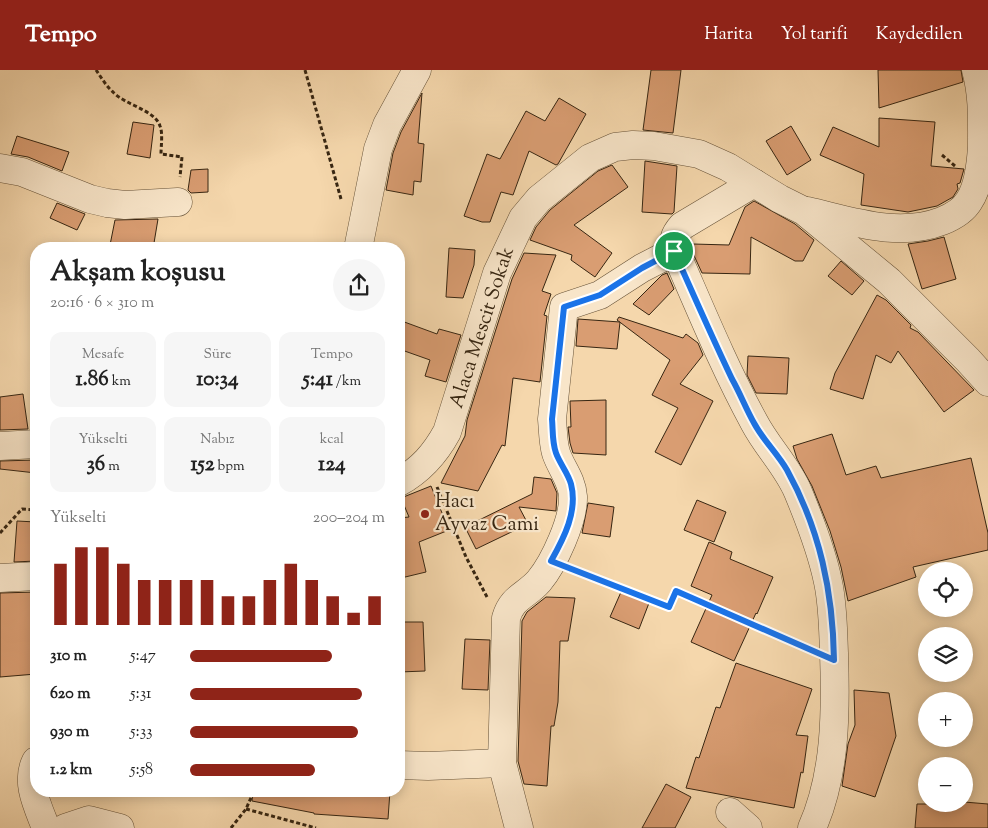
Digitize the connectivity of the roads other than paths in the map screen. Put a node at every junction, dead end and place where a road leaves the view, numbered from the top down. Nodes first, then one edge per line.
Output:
1 (416, 70) edge
2 (976, 70) edge
3 (0, 168) edge
4 (754, 183) junction
5 (178, 202) road end
6 (804, 211) junction
7 (359, 242) edge
8 (674, 251) junction
9 (988, 382) edge
10 (30, 444) edge
11 (0, 446) edge
12 (405, 478) edge
13 (30, 576) edge
14 (0, 578) edge
15 (502, 763) junction
16 (405, 765) edge
17 (35, 797) edge
18 (46, 828) edge
19 (65, 828) edge
20 (120, 828) edge
21 (518, 828) edge
22 (812, 828) edge

1 - 7 street
2 - 6 street
3 - 5 street
4 - 6 street, Alaca Mescit Sokak
4 - 8 street
4 - 12 street, Alaca Mescit Sokak
6 - 9 street, Alaca Mescit Sokak
8 - 15 street
8 - 22 street
10 - 11 street
13 - 14 street
15 - 16 street
15 - 21 street
17 - 18 street
19 - 20 street

